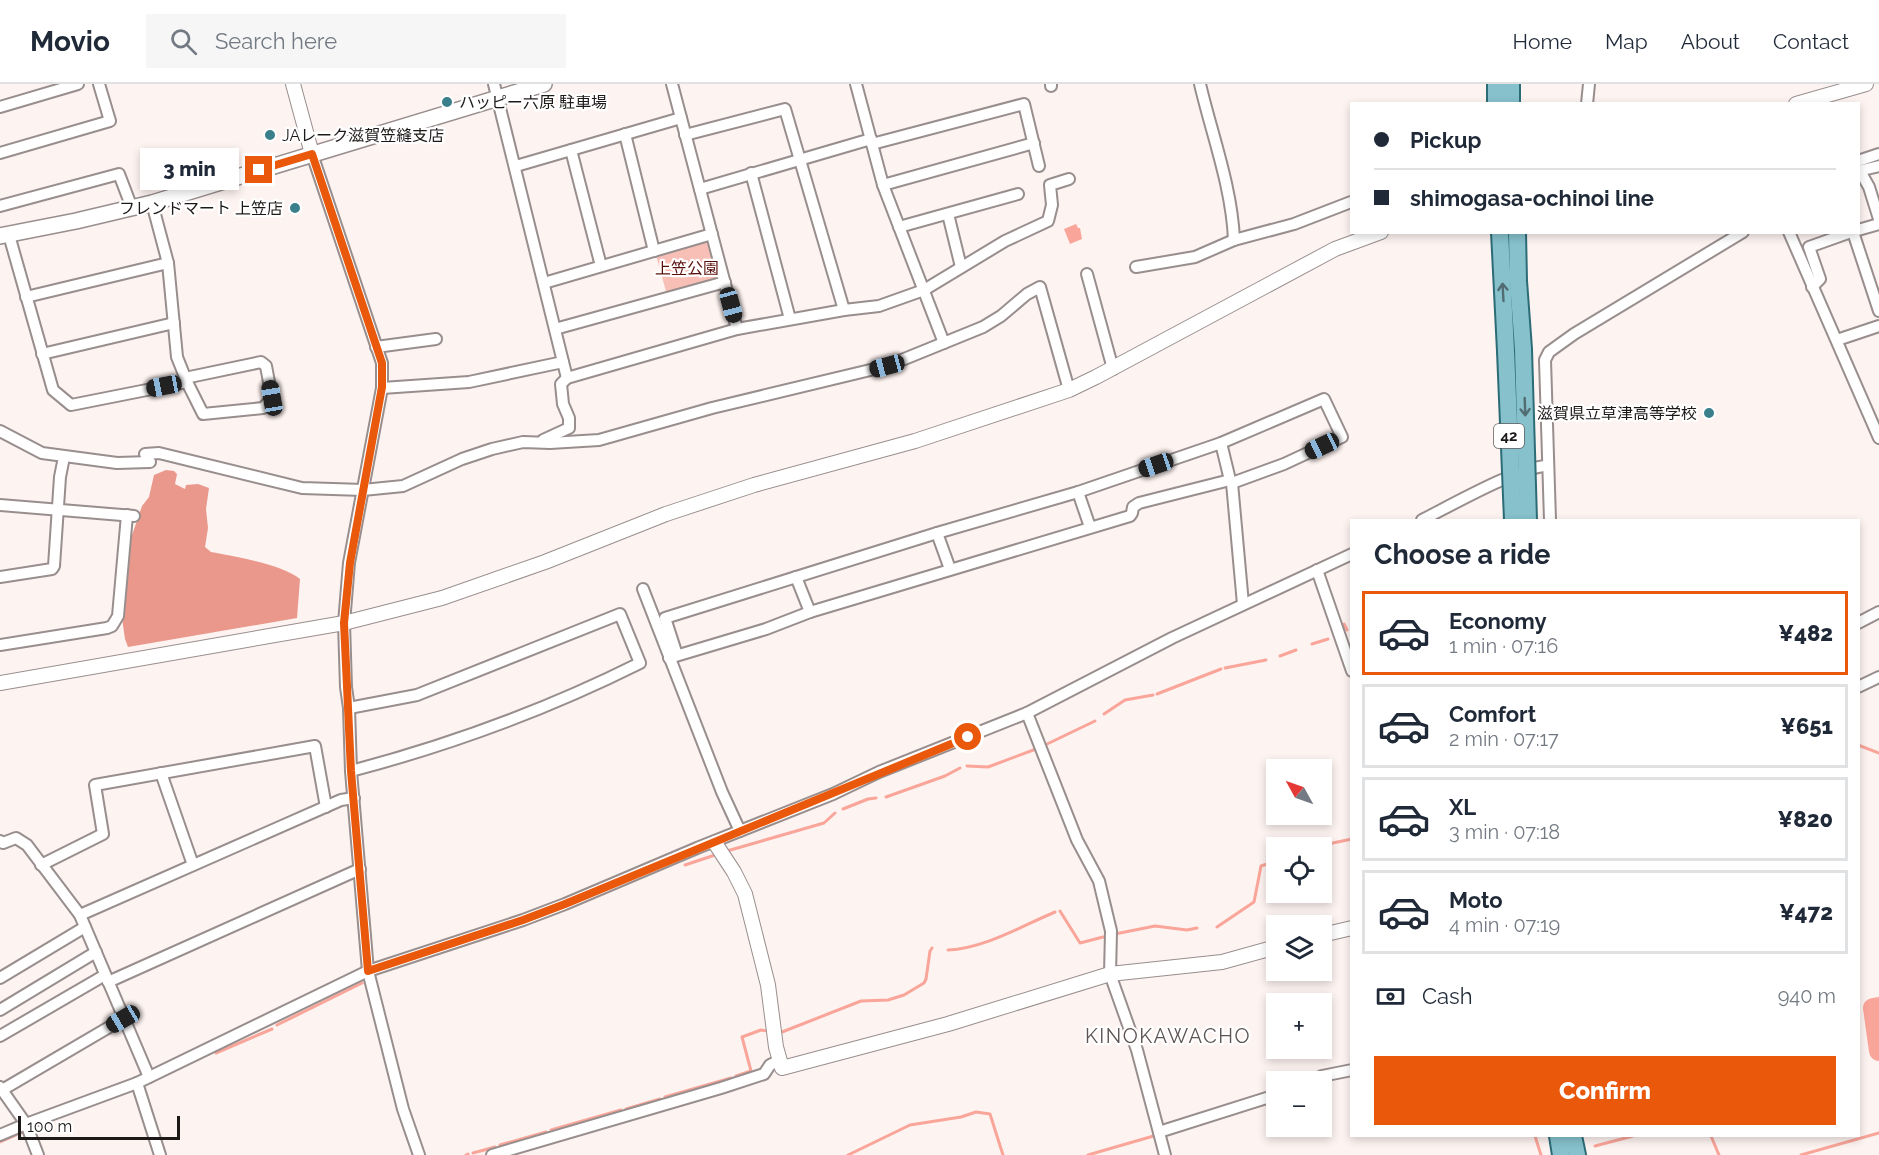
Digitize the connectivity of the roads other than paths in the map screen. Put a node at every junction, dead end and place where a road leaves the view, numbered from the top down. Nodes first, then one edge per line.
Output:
1 (78, 84) edge
2 (99, 84) edge
3 (293, 84) edge
4 (544, 84) edge
5 (672, 84) edge
6 (857, 84) edge
7 (1200, 84) edge
8 (1496, 84) edge
9 (1511, 84) edge
10 (1589, 84) edge
11 (1866, 84) edge
12 (497, 91) edge
13 (1496, 102) edge
14 (1511, 102) edge
15 (1587, 102) edge
16 (1803, 102) edge
17 (0, 107) edge
18 (681, 118) junction
19 (625, 134) junction
20 (685, 135) junction
21 (872, 142) junction
22 (1034, 143) junction
23 (571, 150) junction
24 (0, 153) edge
25 (312, 154) junction
26 (1879, 154) edge
27 (800, 159) junction
28 (516, 166) junction
29 (1039, 166) dead end
30 (1879, 166) edge
31 (1860, 167) edge
32 (1860, 168) edge
33 (1860, 170) edge
34 (751, 173) junction
35 (1069, 179) dead end
36 (883, 184) junction
37 (700, 189) junction
38 (1018, 194) dead end
39 (152, 203) junction
40 (1350, 203) edge
41 (0, 206) edge
42 (132, 208) junction
43 (948, 214) junction
44 (1879, 221) edge
45 (899, 227) junction
46 (1860, 229) edge
47 (712, 234) junction
48 (1376, 234) edge
49 (1500, 234) edge
50 (1517, 234) edge
51 (1740, 234) edge
52 (1790, 234) edge
53 (1846, 234) edge
54 (1853, 234) edge
55 (4, 235) edge
56 (1234, 240) junction
57 (654, 251) junction
58 (168, 264) junction
59 (601, 266) junction
60 (961, 267) junction
61 (1136, 267) dead end
62 (1087, 274) dead end
63 (724, 282) junction
64 (544, 283) junction
65 (1812, 287) junction
66 (924, 290) junction
67 (26, 297) junction
68 (844, 310) junction
69 (1879, 311) edge
70 (790, 320) junction
71 (174, 323) junction
72 (737, 328) junction
73 (555, 329) junction
74 (1878, 330) edge
75 (436, 339) dead end
76 (1837, 340) junction
77 (944, 343) junction
78 (376, 347) junction
79 (1514, 350) junction
80 (42, 354) junction
81 (563, 362) junction
82 (1113, 369) junction
83 (567, 378) junction
84 (186, 380) junction
85 (382, 387) junction
86 (1070, 390) junction
87 (0, 431) edge
88 (1879, 438) edge
89 (533, 442) junction
90 (1221, 443) junction
91 (64, 457) junction
92 (1548, 466) junction
93 (1231, 482) junction
94 (363, 490) junction
95 (1078, 492) junction
96 (0, 505) edge
97 (58, 509) junction
98 (1424, 519) edge
99 (1513, 519) edge
100 (1528, 519) edge
101 (1550, 519) edge
102 (1090, 527) junction
103 (937, 533) junction
104 (1350, 555) edge
105 (950, 569) junction
106 (1317, 570) junction
107 (0, 577) edge
108 (796, 577) junction
109 (643, 589) dead end
110 (1243, 604) junction
111 (810, 612) junction
112 (1879, 612) edge
113 (1860, 622) edge
114 (344, 627) junction
115 (0, 645) edge
116 (673, 657) junction
117 (1350, 665) edge
118 (1879, 677) edge
119 (0, 683) edge
120 (1860, 686) edge
121 (349, 708) junction
122 (1027, 713) junction
123 (351, 771) junction
124 (161, 773) junction
125 (354, 798) junction
126 (326, 807) junction
127 (740, 831) junction
128 (0, 841) edge
129 (715, 843) junction
130 (41, 865) junction
131 (194, 865) junction
132 (360, 869) junction
133 (80, 915) junction
134 (85, 927) junction
135 (1350, 928) edge
136 (1332, 933) edge
137 (1266, 950) edge
138 (96, 952) junction
139 (368, 971) junction
140 (1110, 974) junction
141 (0, 978) edge
142 (106, 978) junction
143 (0, 1010) edge
144 (123, 1019) junction
145 (0, 1036) edge
146 (780, 1060) junction
147 (1350, 1070) edge
148 (1332, 1074) edge
149 (148, 1077) junction
150 (137, 1083) junction
151 (1, 1088) edge
152 (1266, 1098) edge
153 (26, 1124) junction
154 (1159, 1132) junction
155 (0, 1135) edge
156 (1561, 1137) edge
157 (1562, 1137) edge
158 (38, 1155) edge
159 (160, 1155) edge
160 (419, 1155) edge
161 (492, 1155) edge
162 (1165, 1155) edge
163 (1561, 1155) edge
164 (1577, 1155) edge

1 - 17 street
2 - 24 street
3 - 25 street
4 - 12 main road
5 - 18 street
6 - 21 street
7 - 56 street
8 - 13 main road
9 - 14 main road
10 - 15 street
11 - 16 street
12 - 25 main road
12 - 28 street
18 - 19 street
18 - 20 street
19 - 23 street
19 - 57 street
20 - 27 street
20 - 37 street
21 - 22 street
21 - 27 street
21 - 36 street
22 - 29 street
22 - 36 street
23 - 28 street
23 - 59 street
25 - 39 main road
25 - 78 street
26 - 31 street
27 - 34 street
27 - 68 street
28 - 64 street
30 - 32 street
33 - 44 street
34 - 37 street
34 - 70 street
35 - 60 street
36 - 45 street
37 - 47 street
38 - 43 street
39 - 42 main road
39 - 58 street
40 - 56 street
41 - 42 street
42 - 55 main road
43 - 45 street
43 - 60 street
44 - 46 street
45 - 66 street
47 - 57 street
47 - 63 street
48 - 82 street
79 -> 49 main road, 42
50 - 79 main road, 42
51 - 92 street
52 - 65 street
53 - 65 street
54 - 69 street
55 - 67 street
56 - 61 street
57 - 59 street
58 - 67 street
58 - 71 street
59 - 64 street
60 - 66 street
62 - 82 street
63 - 72 street
63 - 73 street
64 - 73 street
65 - 76 street
66 - 68 street
66 - 77 street
67 - 80 street
68 - 70 street
70 - 72 street
71 - 80 street
71 - 84 street
72 - 83 street
73 - 81 street
74 - 76 street
75 - 78 street
76 - 88 street
77 - 86 street
77 - 89 street
78 - 85 street
79 - 99 main road, 42, bridge
79 -> 100 main road, 42, bridge
80 - 84 street
81 - 83 street
81 - 85 street
82 - 86 street
83 - 89 street
84 - 84 street
85 - 94 street
86 - 114 street
87 - 91 street
89 - 94 street
90 - 93 street
90 - 93 street
90 - 95 street
91 - 94 street
91 - 97 street
92 - 98 street
92 - 101 street
93 - 102 street
93 - 110 street
94 - 114 street
95 - 102 street
95 - 103 street
96 - 97 street
97 - 107 street
97 - 115 street
102 - 105 street
103 - 105 street
103 - 108 street
104 - 106 street
105 - 111 street
106 - 110 street
106 - 117 street
108 - 111 street
108 - 116 street
109 - 116 street
110 - 122 street
111 - 116 street
112 - 113 street
114 - 119 street
114 - 121 street
116 - 127 street
118 - 120 street
121 - 123 street
121 - 123 street
122 - 127 street
122 - 140 street
123 - 125 street
124 - 126 street
124 - 130 street
124 - 131 street
125 - 126 street
125 - 132 street
126 - 131 street
127 - 129 street
128 - 130 street
129 - 139 street
129 - 146 street
130 - 133 street
131 - 133 street
132 - 139 street
132 - 142 street
133 - 134 street
134 - 138 street
134 - 141 street
135 - 136 street
137 - 140 street
138 - 142 street
138 - 143 street
139 - 149 street
139 - 160 street
140 - 146 street
140 - 154 street
142 - 144 street
142 - 145 street
144 - 149 street
144 - 151 street
146 - 161 street
147 - 148 street
149 - 150 street
150 - 153 street
150 - 159 street
151 - 153 street
152 - 154 street
153 - 155 street
153 - 158 street
154 - 162 street
156 - 163 main road
157 - 164 main road

